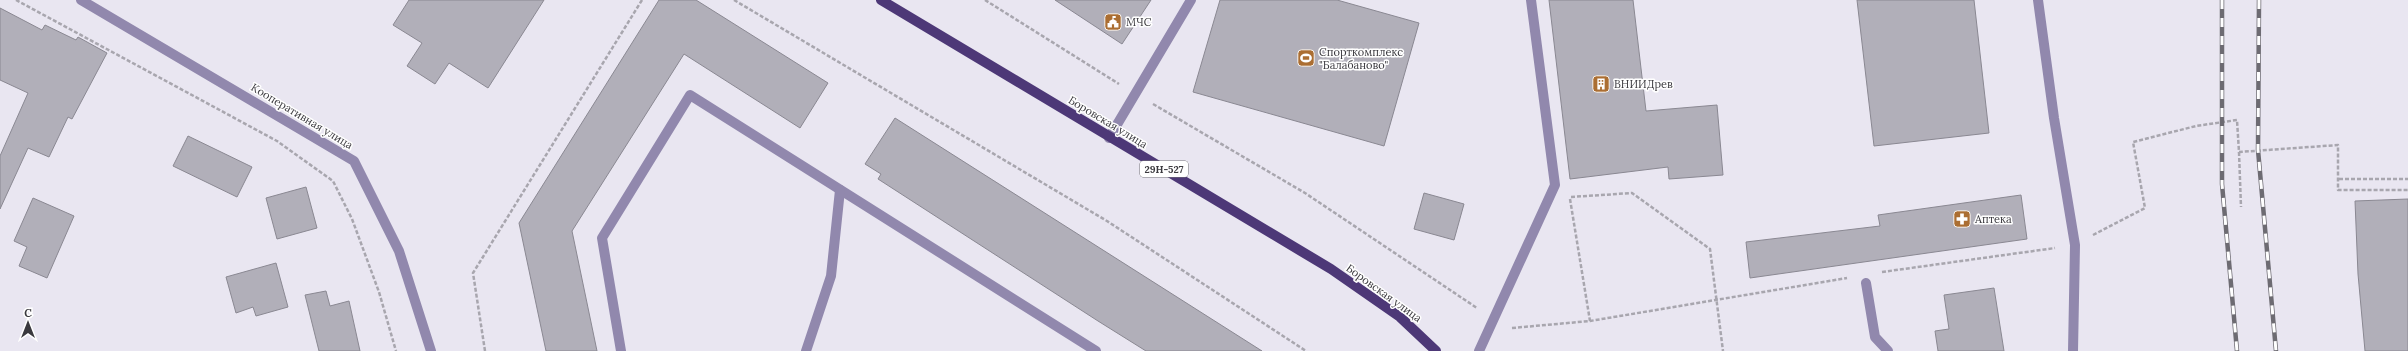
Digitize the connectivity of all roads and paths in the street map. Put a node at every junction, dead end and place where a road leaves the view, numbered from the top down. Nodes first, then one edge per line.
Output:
1 (16, 0) edge
2 (81, 0) edge
3 (642, 0) edge
4 (734, 0) edge
5 (881, 0) edge
6 (985, 0) edge
7 (1191, 0) edge
8 (1531, 0) edge
9 (2038, 0) edge
10 (1136, 94) junction
11 (1109, 138) junction
12 (2239, 152) junction
13 (2339, 179) junction
14 (2408, 179) edge
15 (1555, 185) junction
16 (840, 190) junction
17 (2408, 190) edge
18 (1570, 198) junction
19 (2241, 207) dead end
20 (2075, 245) junction
21 (1881, 272) dead end
22 (1850, 277) dead end
23 (1866, 283) dead end
24 (1718, 300) junction
25 (1494, 319) junction
26 (1590, 321) junction
27 (396, 351) edge
28 (431, 351) edge
29 (485, 351) edge
30 (621, 351) edge
31 (806, 351) edge
32 (1096, 351) edge
33 (1306, 351) edge
34 (1436, 351) edge
35 (1479, 351) edge
36 (1723, 351) edge
37 (1888, 351) edge
38 (2074, 351) edge

1 - 27 path
2 - 28 street, Кооперативная улица
3 - 29 path
4 - 33 path
5 - 11 main road, Боровская улица / 29Н-527
6 - 10 path
7 - 10 street
8 - 15 street
9 - 20 street
10 - 11 street
10 - 25 path
11 - 34 main road, Боровская улица / 29Н-527
12 - 13 path
12 - 19 path
12 - 20 path
13 - 14 path
13 - 17 path
15 - 18 path
15 - 25 street
16 - 30 street
16 - 31 street
16 - 32 street
18 - 24 path
18 - 26 path
20 - 21 path
20 - 38 street
22 - 24 path
23 - 37 street
24 - 26 path
24 - 36 path
25 - 26 path
25 - 35 street

